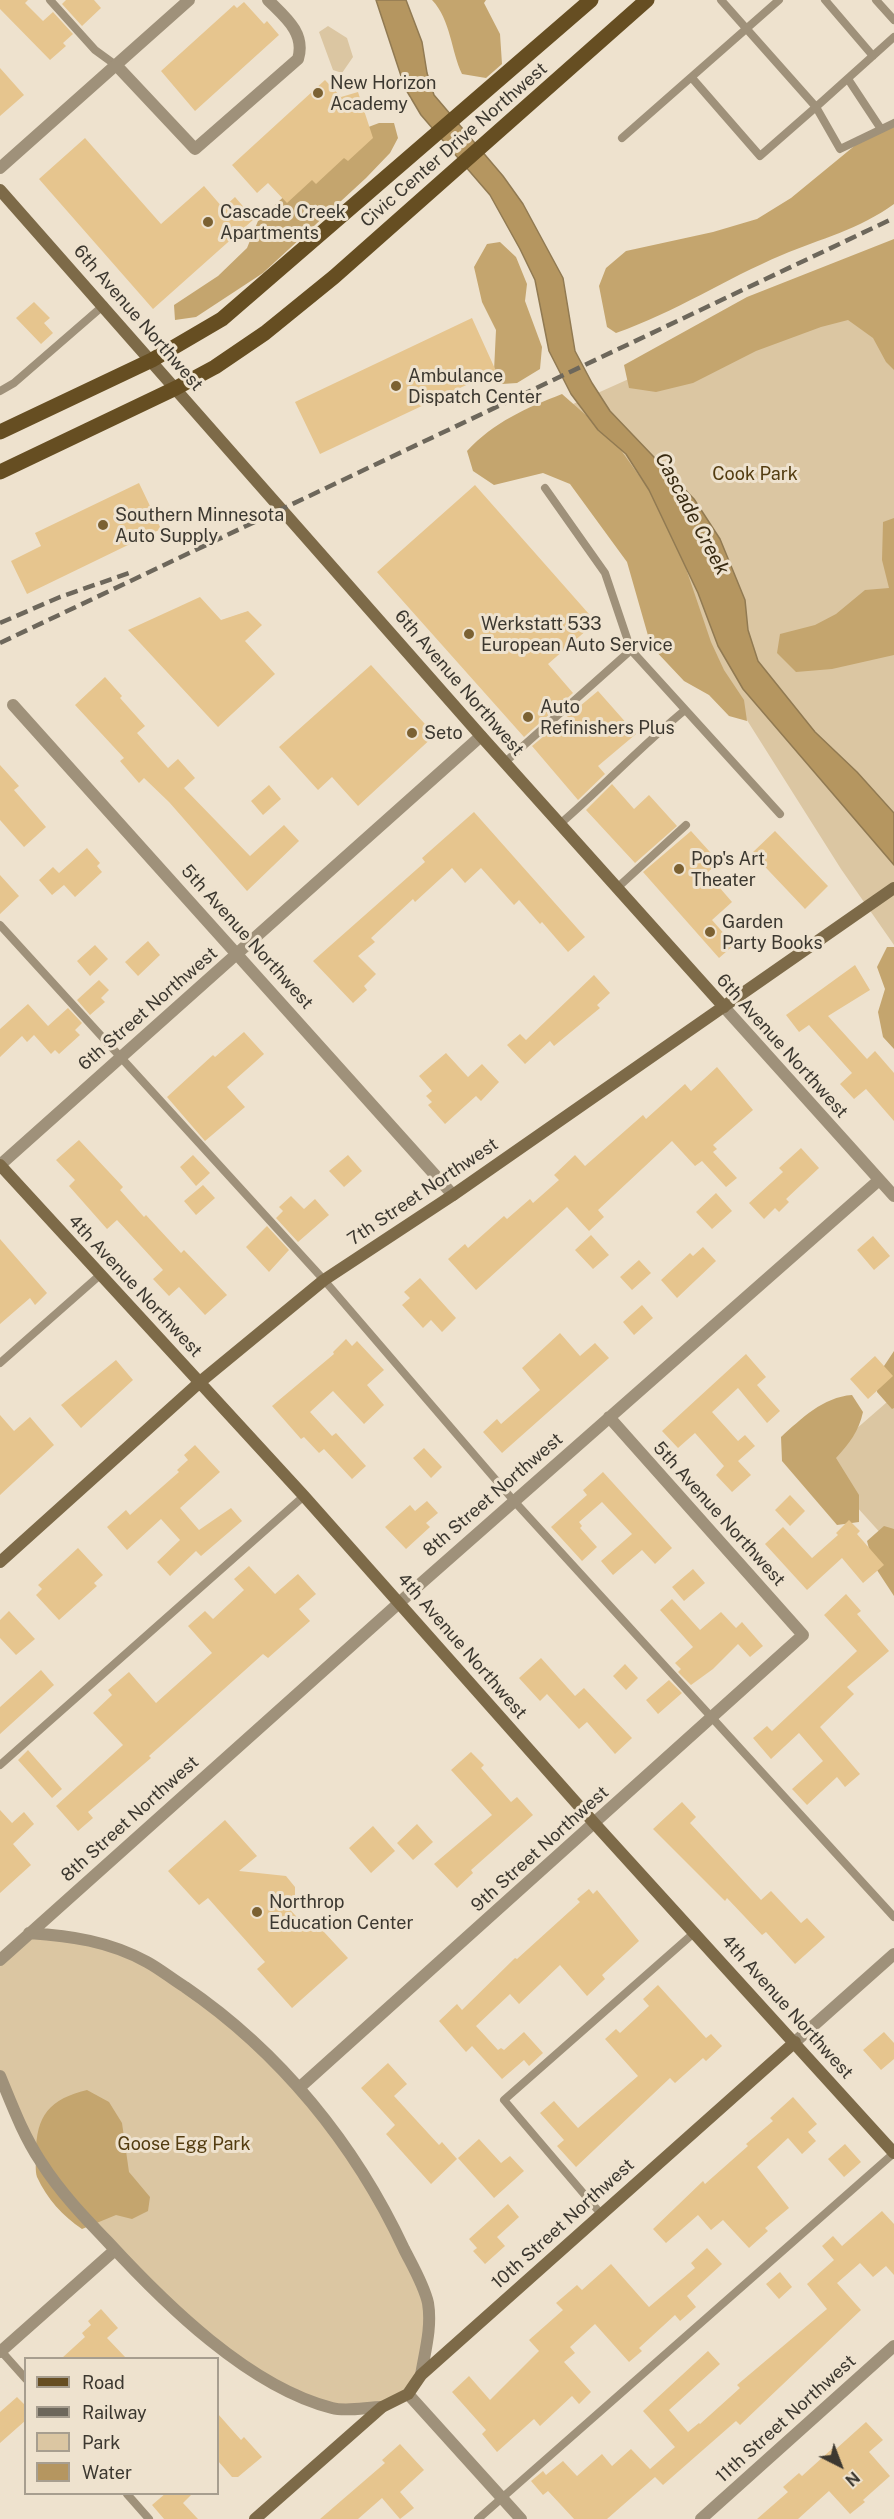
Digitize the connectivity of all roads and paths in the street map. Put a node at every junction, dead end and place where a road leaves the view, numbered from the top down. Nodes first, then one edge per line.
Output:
1 (50, 0) edge
2 (189, 0) edge
3 (268, 0) edge
4 (591, 0) edge
5 (647, 0) edge
6 (721, 0) edge
7 (779, 0) edge
8 (825, 0) edge
9 (876, 0) edge
10 (894, 20) edge
11 (746, 28) junction
12 (893, 42) edge
13 (873, 56) junction
14 (117, 66) junction
15 (692, 78) junction
16 (848, 79) junction
17 (816, 107) junction
18 (894, 123) edge
19 (881, 129) junction
20 (622, 138) dead end
21 (0, 168) edge
22 (0, 190) edge
23 (104, 305) junction
24 (152, 360) junction
25 (176, 388) junction
26 (0, 391) edge
27 (0, 432) edge
28 (0, 472) edge
29 (545, 488) dead end
30 (631, 650) junction
31 (13, 705) dead end
32 (685, 710) junction
33 (481, 736) junction
34 (504, 762) junction
35 (780, 814) dead end
36 (560, 825) junction
37 (686, 825) dead end
38 (616, 888) junction
39 (894, 888) edge
40 (0, 925) edge
41 (238, 954) junction
42 (724, 1007) junction
43 (121, 1057) junction
44 (0, 1165) edge
45 (878, 1181) junction
46 (453, 1195) junction
47 (894, 1196) edge
48 (100, 1275) junction
49 (324, 1280) junction
50 (0, 1363) edge
51 (200, 1382) junction
52 (609, 1417) junction
53 (304, 1496) junction
54 (514, 1501) junction
55 (0, 1562) edge
56 (400, 1602) junction
57 (803, 1635) joint
58 (711, 1719) junction
59 (0, 1766) edge
60 (595, 1824) junction
61 (894, 1917) edge
62 (694, 1932) junction
63 (29, 1933) junction
64 (0, 1942) edge
65 (894, 1953) edge
66 (4, 1956) edge
67 (795, 2042) junction
68 (0, 2076) edge
69 (299, 2088) junction
70 (894, 2153) edge
71 (601, 2214) junction
72 (115, 2250) junction
73 (894, 2346) edge
74 (0, 2351) edge
75 (421, 2375) junction
76 (24, 2377) edge
77 (408, 2394) junction
78 (382, 2406) junction
79 (129, 2495) edge
80 (502, 2498) junction
81 (149, 2519) edge
82 (255, 2519) edge
83 (478, 2519) edge
84 (521, 2519) edge
85 (701, 2519) edge

1 - 14 lane
2 - 14 street
3 - 14 street
4 - 24 main road, Civic Center Drive Northwest
5 - 25 main road, Civic Center Drive Northwest
6 - 11 lane
7 - 11 lane
8 - 13 lane
9 - 10 lane
11 - 15 lane
11 - 17 lane
12 - 13 lane
13 - 16 lane
14 - 21 street
15 - 17 lane
15 - 20 lane
16 - 17 lane
16 - 19 lane
17 - 19 lane
18 - 19 lane
22 - 23 main road, 6th Avenue Northwest
23 - 24 main road, 6th Avenue Northwest
23 - 26 lane
24 - 25 main road, 6th Avenue Northwest
24 - 27 main road, Civic Center Drive Northwest
25 - 28 main road, Civic Center Drive Northwest
25 - 33 main road, 6th Avenue Northwest
29 - 30 lane
30 - 32 lane
30 - 34 lane
31 - 41 street, 5th Avenue Northwest
32 - 35 lane
32 - 36 lane
33 - 34 main road, 6th Avenue Northwest
33 - 41 street, 6th Street Northwest
34 - 36 main road, 6th Avenue Northwest
36 - 38 main road, 6th Avenue Northwest
37 - 38 lane
38 - 42 main road, 6th Avenue Northwest
39 - 42 main road, 7th Street Northwest
40 - 43 lane
41 - 43 street, 6th Street Northwest
41 - 46 street, 5th Avenue Northwest
42 - 45 street, 6th Avenue Northwest
42 - 46 main road, 7th Street Northwest
43 - 44 street, 6th Street Northwest
43 - 49 lane
44 - 48 main road, 4th Avenue Northwest
45 - 47 street, 6th Avenue Northwest
45 - 52 street, 8th Street Northwest
46 - 49 main road, 7th Street Northwest
48 - 50 lane
48 - 51 main road, 4th Avenue Northwest
49 - 51 main road, 7th Street Northwest
49 - 54 lane
51 - 53 main road, 4th Avenue Northwest
51 - 55 main road, 7th Street Northwest
52 - 54 street, 8th Street Northwest
52 - 57 street, 5th Avenue Northwest
53 - 56 main road, 4th Avenue Northwest
53 - 59 lane
54 - 56 street, 8th Street Northwest
54 - 58 lane
56 - 60 main road, 4th Avenue Northwest
56 - 63 street, 8th Street Northwest
57 - 58 street, 9th Street Northwest
58 - 60 street, 9th Street Northwest
58 - 61 lane
60 - 62 main road, 4th Avenue Northwest
60 - 69 street, 9th Street Northwest
62 - 67 main road, 4th Avenue Northwest
62 - 71 lane
63 - 66 street, 8th Street Northwest
63 - 69 street
64 - 66 street
65 - 67 street, 10th Street Northwest
67 - 70 main road, 4th Avenue Northwest
67 - 71 main road, 10th Street Northwest
68 - 72 street
69 - 75 street
70 - 80 lane
71 - 75 main road, 10th Street Northwest
72 - 74 street
72 - 78 street
73 - 85 street, 11th Street Northwest
74 - 76 lane
75 - 77 main road, 10th Street Northwest
77 - 78 main road
77 - 80 street
78 - 82 main road
79 - 81 lane
80 - 83 lane
80 - 84 street

